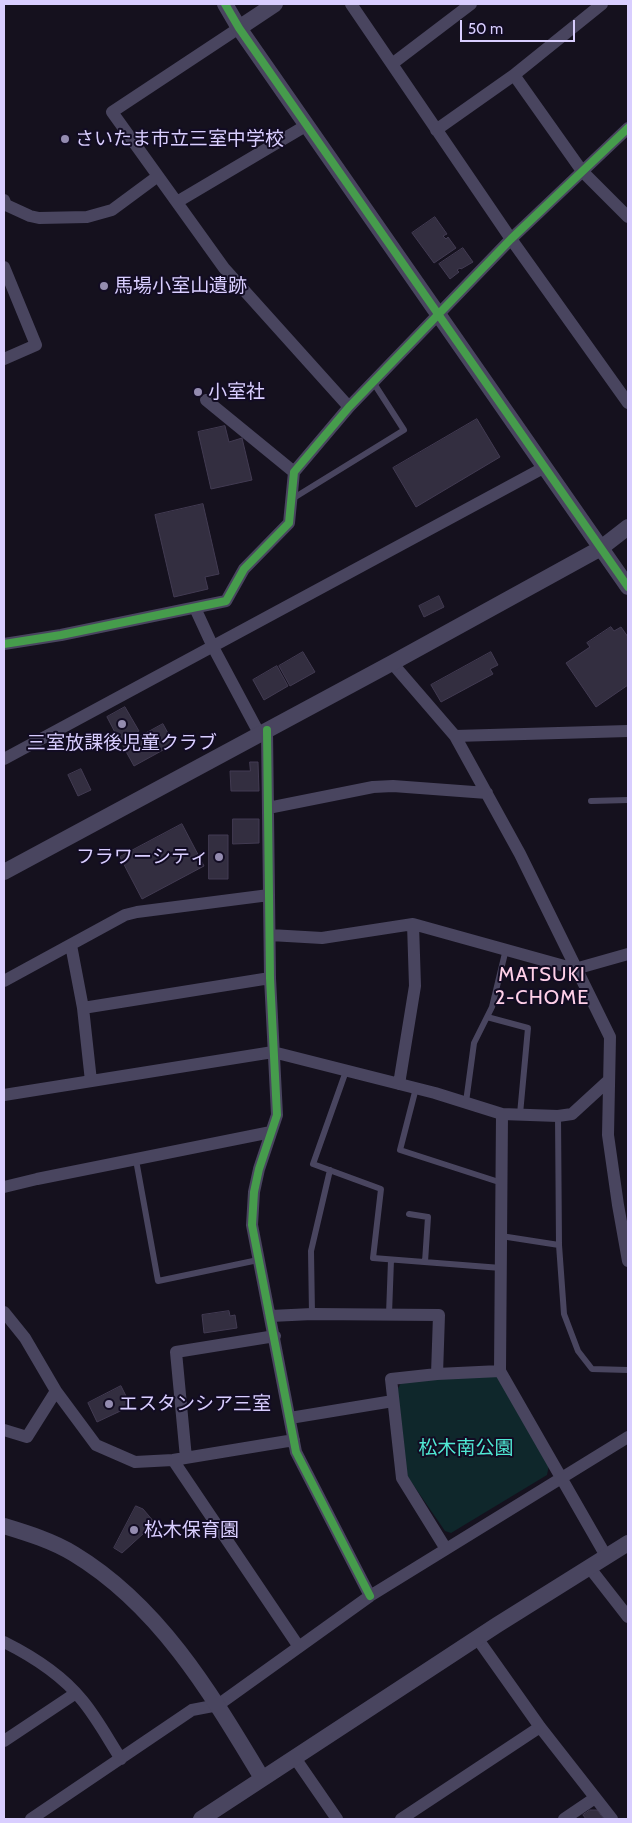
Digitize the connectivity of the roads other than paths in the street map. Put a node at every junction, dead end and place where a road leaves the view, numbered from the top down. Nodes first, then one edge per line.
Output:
1 (225, 4) edge
2 (275, 4) edge
3 (350, 4) edge
4 (471, 4) edge
5 (602, 4) edge
6 (239, 28) junction
7 (392, 64) junction
8 (514, 76) junction
9 (307, 126) junction
10 (628, 128) edge
11 (436, 130) junction
12 (582, 171) junction
13 (158, 176) junction
14 (176, 202) junction
15 (4, 204) edge
16 (628, 217) edge
17 (512, 239) junction
18 (4, 267) edge
19 (438, 315) junction
20 (4, 359) edge
21 (373, 382) junction
22 (206, 400) dead end
23 (628, 402) edge
24 (349, 406) junction
25 (545, 467) junction
26 (294, 472) junction
27 (291, 500) junction
28 (628, 527) edge
29 (601, 548) junction
30 (628, 587) edge
31 (195, 608) junction
32 (4, 644) edge
33 (213, 647) junction
34 (392, 664) junction
35 (628, 731) edge
36 (263, 732) junction
37 (455, 736) junction
38 (4, 759) edge
39 (487, 793) junction
40 (591, 800) dead end
41 (628, 800) edge
42 (268, 808) junction
43 (4, 872) edge
44 (269, 895) junction
45 (413, 924) junction
46 (270, 935) junction
47 (71, 945) junction
48 (506, 949) junction
49 (628, 954) edge
50 (575, 969) junction
51 (270, 978) junction
52 (4, 981) edge
53 (83, 1008) junction
54 (487, 1017) junction
55 (273, 1052) junction
56 (346, 1071) junction
57 (91, 1081) junction
58 (608, 1081) junction
59 (399, 1084) junction
60 (416, 1088) junction
61 (4, 1095) edge
62 (466, 1102) junction
63 (502, 1114) junction
64 (520, 1114) junction
65 (558, 1116) junction
66 (271, 1132) junction
67 (136, 1160) junction
68 (330, 1170) junction
69 (502, 1183) junction
70 (4, 1187) edge
71 (622, 1190) edge
72 (409, 1214) dead end
73 (501, 1236) junction
74 (559, 1245) junction
75 (258, 1260) junction
76 (391, 1260) junction
77 (628, 1261) edge
78 (426, 1262) junction
79 (501, 1268) junction
80 (4, 1312) edge
81 (312, 1314) junction
82 (389, 1314) junction
83 (271, 1316) junction
84 (275, 1336) junction
85 (500, 1370) junction
86 (628, 1370) edge
87 (437, 1374) junction
88 (56, 1391) junction
89 (394, 1401) junction
90 (290, 1418) junction
91 (4, 1430) edge
92 (628, 1437) edge
93 (294, 1440) junction
94 (186, 1458) junction
95 (173, 1460) junction
96 (561, 1477) junction
97 (4, 1526) edge
98 (628, 1544) edge
99 (446, 1549) junction
100 (606, 1556) junction
101 (589, 1567) junction
102 (370, 1596) junction
103 (628, 1617) edge
104 (477, 1638) junction
105 (4, 1642) edge
106 (299, 1648) junction
107 (76, 1694) junction
108 (218, 1705) junction
109 (540, 1727) junction
110 (4, 1741) edge
111 (295, 1758) junction
112 (121, 1759) junction
113 (262, 1778) junction
114 (595, 1798) junction
115 (31, 1819) edge
116 (201, 1819) edge
117 (337, 1819) edge
118 (401, 1819) edge
119 (564, 1819) edge
120 (612, 1819) edge

1 - 6 street
2 - 6 street
3 - 7 street
4 - 7 street
5 - 8 street
6 - 9 street
6 - 13 street
7 - 11 street
8 - 11 street
8 - 12 street
9 - 14 street
9 - 19 street
10 - 12 street
11 - 17 street
12 - 16 street
12 - 17 street
13 - 14 street
13 - 15 street
14 - 24 street
17 - 19 street
17 - 23 street
18 - 20 street
19 - 21 street
19 - 25 street
21 - 24 street
21 - 27 lane
22 - 26 street
24 - 26 street
25 - 29 street
25 - 33 street
26 - 27 street
27 - 31 street
28 - 29 street
29 - 30 street
29 - 34 street
31 - 32 street
31 - 33 street
33 - 36 street
33 - 38 street
34 - 36 street
34 - 37 street
35 - 37 street
36 - 42 street
36 - 43 street
37 - 39 street
39 - 42 street
39 - 50 street
40 - 41 lane
42 - 44 street
44 - 46 street
44 - 47 street
45 - 46 street
45 - 48 street
45 - 59 street
46 - 51 street
47 - 52 street
47 - 53 street
48 - 50 street
48 - 54 lane
49 - 50 street
50 - 58 street
51 - 53 street
51 - 55 street
53 - 57 street
54 - 62 lane
54 - 64 lane
55 - 56 street
55 - 57 street
55 - 66 street
56 - 59 street
56 - 68 lane
57 - 61 street
58 - 65 street
58 - 71 street
59 - 60 street
60 - 62 street
60 - 69 lane
62 - 63 street
63 - 64 street
63 - 69 street
64 - 65 street
65 - 74 lane
66 - 67 street
66 - 75 street
67 - 70 street
67 - 75 lane
68 - 76 lane
68 - 81 lane
69 - 73 street
71 - 77 street
72 - 78 lane
73 - 74 lane
73 - 79 street
74 - 86 lane
75 - 83 street
76 - 78 lane
76 - 82 lane
78 - 79 lane
79 - 85 street
80 - 88 street
81 - 82 street
81 - 83 street
82 - 87 street
83 - 84 street
84 - 90 street
84 - 94 street
85 - 87 street
85 - 96 street
87 - 89 street
88 - 91 street
88 - 95 street
89 - 90 street
89 - 99 street
90 - 93 street
92 - 96 street
93 - 94 street
93 - 102 street
94 - 95 street
95 - 106 street
96 - 99 street
96 - 100 street
97 - 108 street
98 - 100 street
99 - 102 street
100 - 101 street
101 - 103 street
101 - 104 street
102 - 106 street
104 - 109 street
104 - 111 street
105 - 107 street
106 - 108 street
107 - 110 street
107 - 112 street
108 - 112 street
108 - 113 street
109 - 114 street
109 - 118 street
111 - 113 street
111 - 117 street
112 - 115 street
113 - 116 street
114 - 119 street
114 - 120 street

